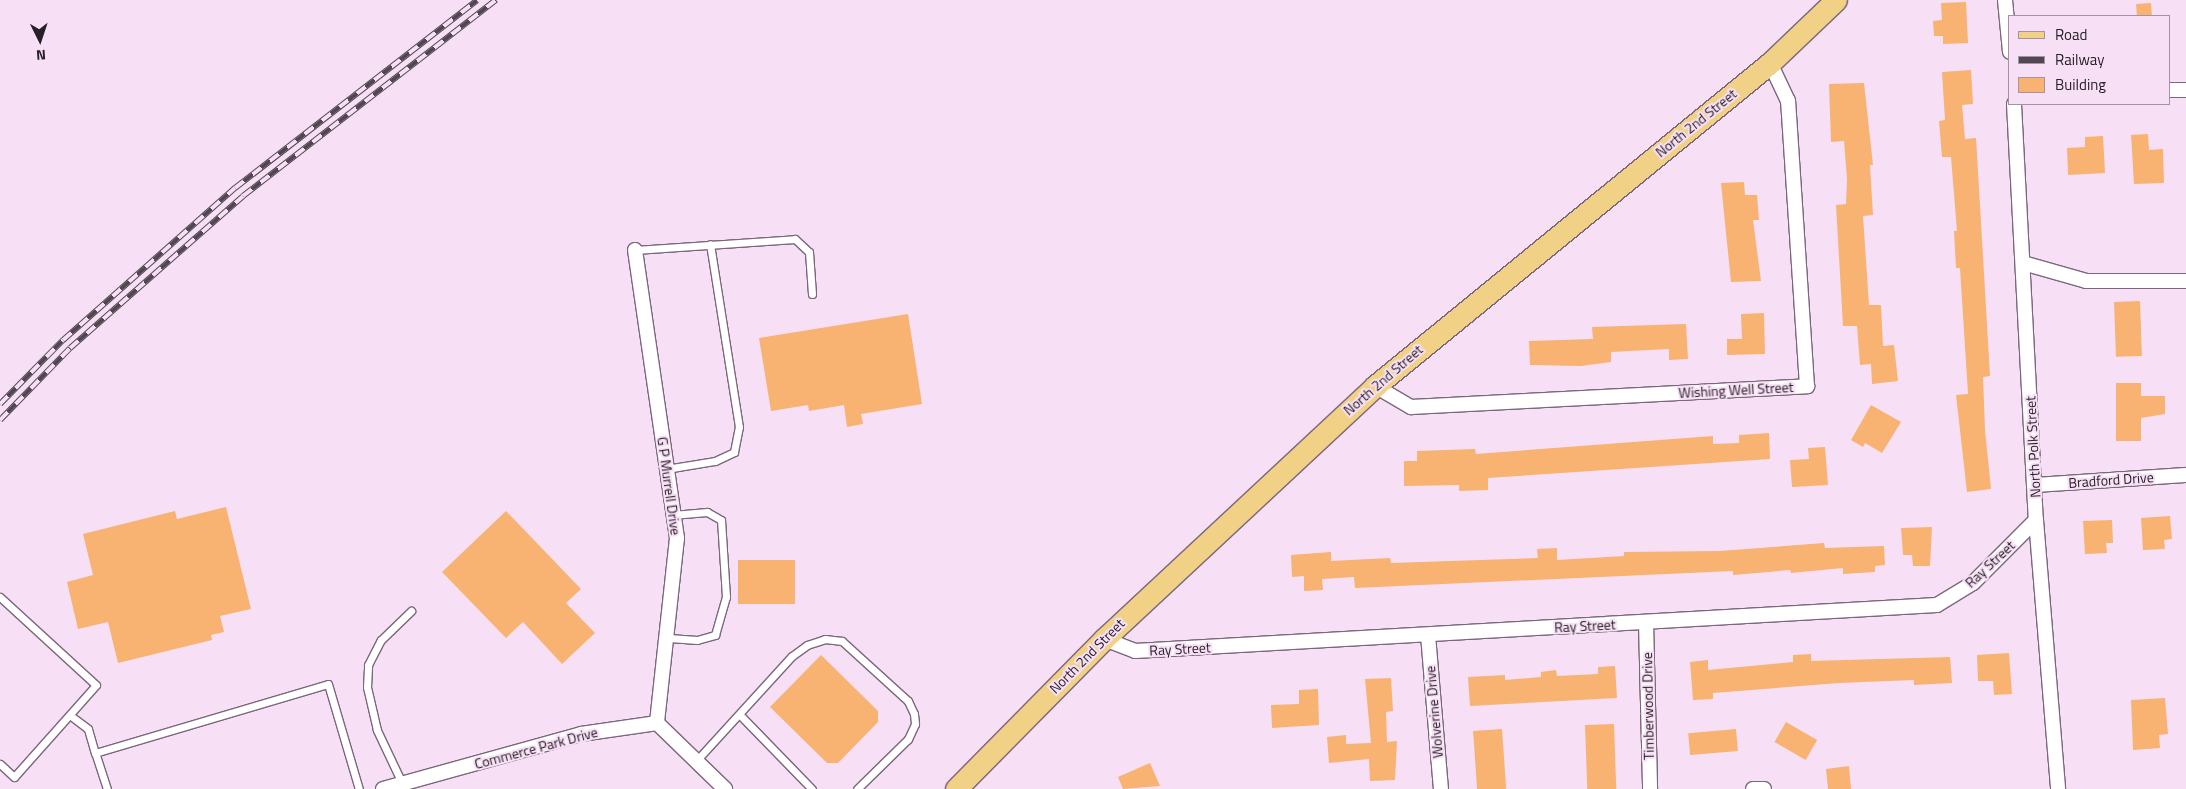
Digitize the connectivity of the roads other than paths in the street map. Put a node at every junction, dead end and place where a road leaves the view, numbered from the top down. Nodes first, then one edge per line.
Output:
1 (1836, 0) edge
2 (2005, 0) edge
3 (2008, 31) edge
4 (1770, 64) junction
5 (2171, 90) edge
6 (2186, 90) edge
7 (2014, 105) edge
8 (710, 244) junction
9 (635, 250) joint
10 (2023, 262) junction
11 (2186, 281) edge
12 (812, 294) dead end
13 (1375, 386) junction
14 (666, 469) junction
15 (2186, 475) edge
16 (2035, 484) junction
17 (675, 515) junction
18 (2036, 520) junction
19 (0, 598) edge
20 (411, 611) dead end
21 (1646, 622) junction
22 (1428, 635) junction
23 (669, 638) junction
24 (1104, 639) junction
25 (740, 715) junction
26 (71, 716) junction
27 (657, 723) junction
28 (95, 753) junction
29 (696, 761) junction
30 (0, 764) edge
31 (402, 783) junction
32 (107, 789) edge
33 (359, 789) edge
34 (383, 789) edge
35 (725, 789) edge
36 (812, 789) edge
37 (857, 789) edge
38 (956, 789) edge
39 (1441, 789) edge
40 (1650, 789) edge
41 (1753, 789) edge
42 (1764, 789) edge
43 (2058, 789) edge

1 - 4 main road, North 2nd Street
2 - 3 street
4 - 13 main road, North 2nd Street
4 - 13 street, Wishing Well Street
5 - 6 street
7 - 10 street, North Polk Street
8 - 9 lane
8 - 12 lane
8 - 14 lane
9 - 14 street, G P Murrell Drive
10 - 11 street
10 - 16 street, North Polk Street
13 - 24 main road, North 2nd Street
14 - 17 street, G P Murrell Drive
15 - 16 street, Bradford Drive
16 - 18 street, North Polk Street
17 - 23 street, G P Murrell Drive
17 - 23 lane
18 - 21 street, Ray Street
18 - 43 street, North Polk Street
19 - 26 lane
20 - 31 lane
21 - 22 street, Ray Street
21 - 40 street, Timberwood Drive
22 - 24 street, Ray Street
22 - 39 street, Wolverine Drive
23 - 27 street, G P Murrell Drive
24 - 38 main road, North 2nd Street
25 - 29 lane
25 - 36 lane
25 - 37 lane
26 - 28 lane
26 - 30 lane
27 - 29 street
27 - 31 street, Commerce Park Drive
28 - 32 lane
28 - 33 lane
29 - 35 street
31 - 34 street, Commerce Park Drive
41 - 42 street

